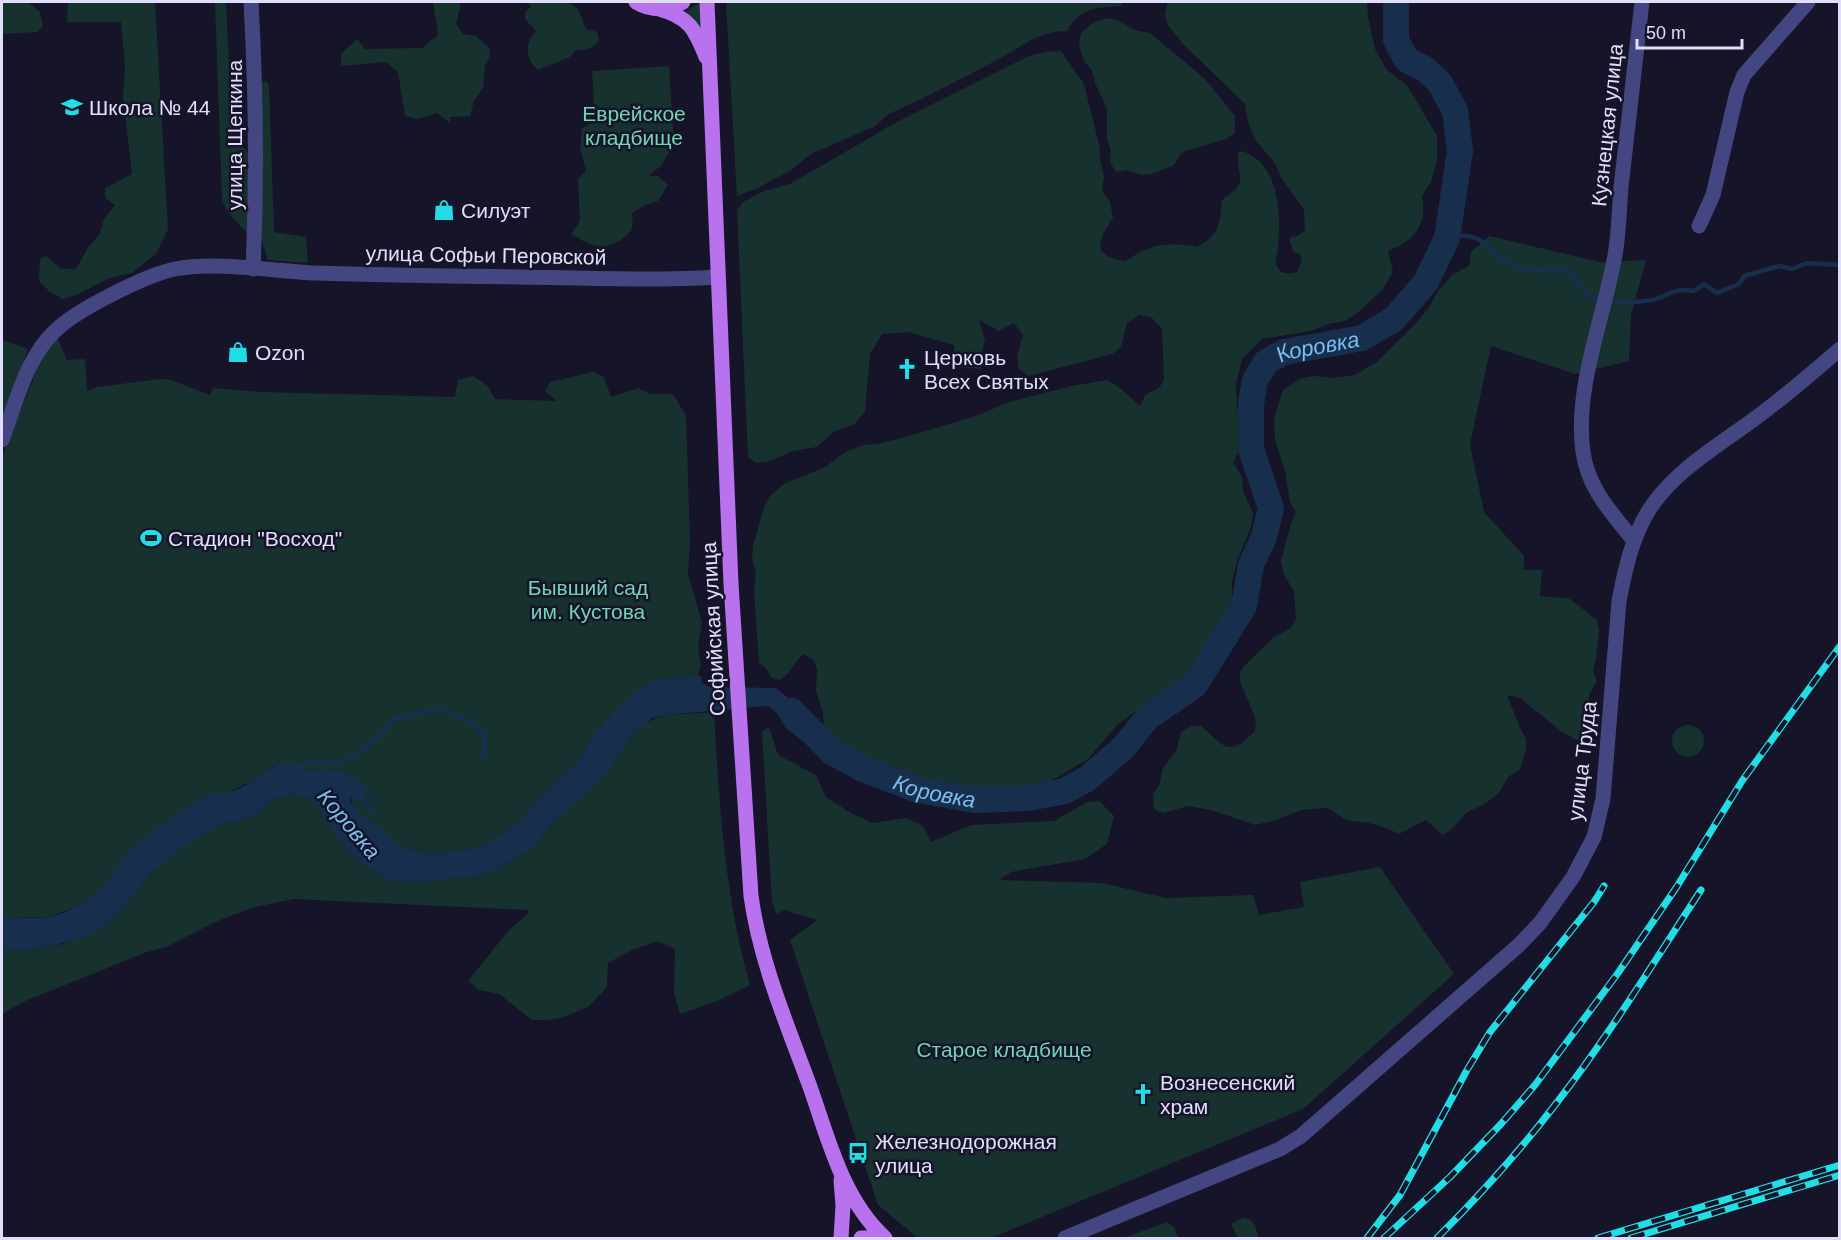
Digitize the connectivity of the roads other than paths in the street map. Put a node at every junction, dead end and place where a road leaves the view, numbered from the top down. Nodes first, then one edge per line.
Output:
1 (251, 2) edge
2 (636, 2) edge
3 (683, 2) edge
4 (707, 2) edge
5 (1642, 2) edge
6 (1808, 2) edge
7 (659, 9) junction
8 (711, 70) junction
9 (1699, 226) dead end
10 (253, 269) junction
11 (718, 277) junction
12 (1839, 350) edge
13 (2, 440) edge
14 (1634, 541) junction
15 (841, 1171) junction
16 (841, 1239) edge
17 (861, 1239) edge
18 (882, 1239) edge
19 (1065, 1239) edge

1 - 10 street, улица Щепкина
2 - 7 main road, Софийская улица
3 - 7 main road
4 - 8 main road, Софийская улица
5 - 14 street, Кузнецкая улица
6 - 9 street
7 - 8 main road, Софийская улица
8 - 11 main road, Софийская улица
10 - 11 street, улица Софьи Перовской
10 - 13 street, улица Софьи Перовской
11 - 15 main road, Софийская улица
12 - 14 street, улица Труда
14 - 19 street, улица Труда
15 - 16 main road, Софийская улица
15 - 18 main road, Софийская улица
17 - 18 main road

